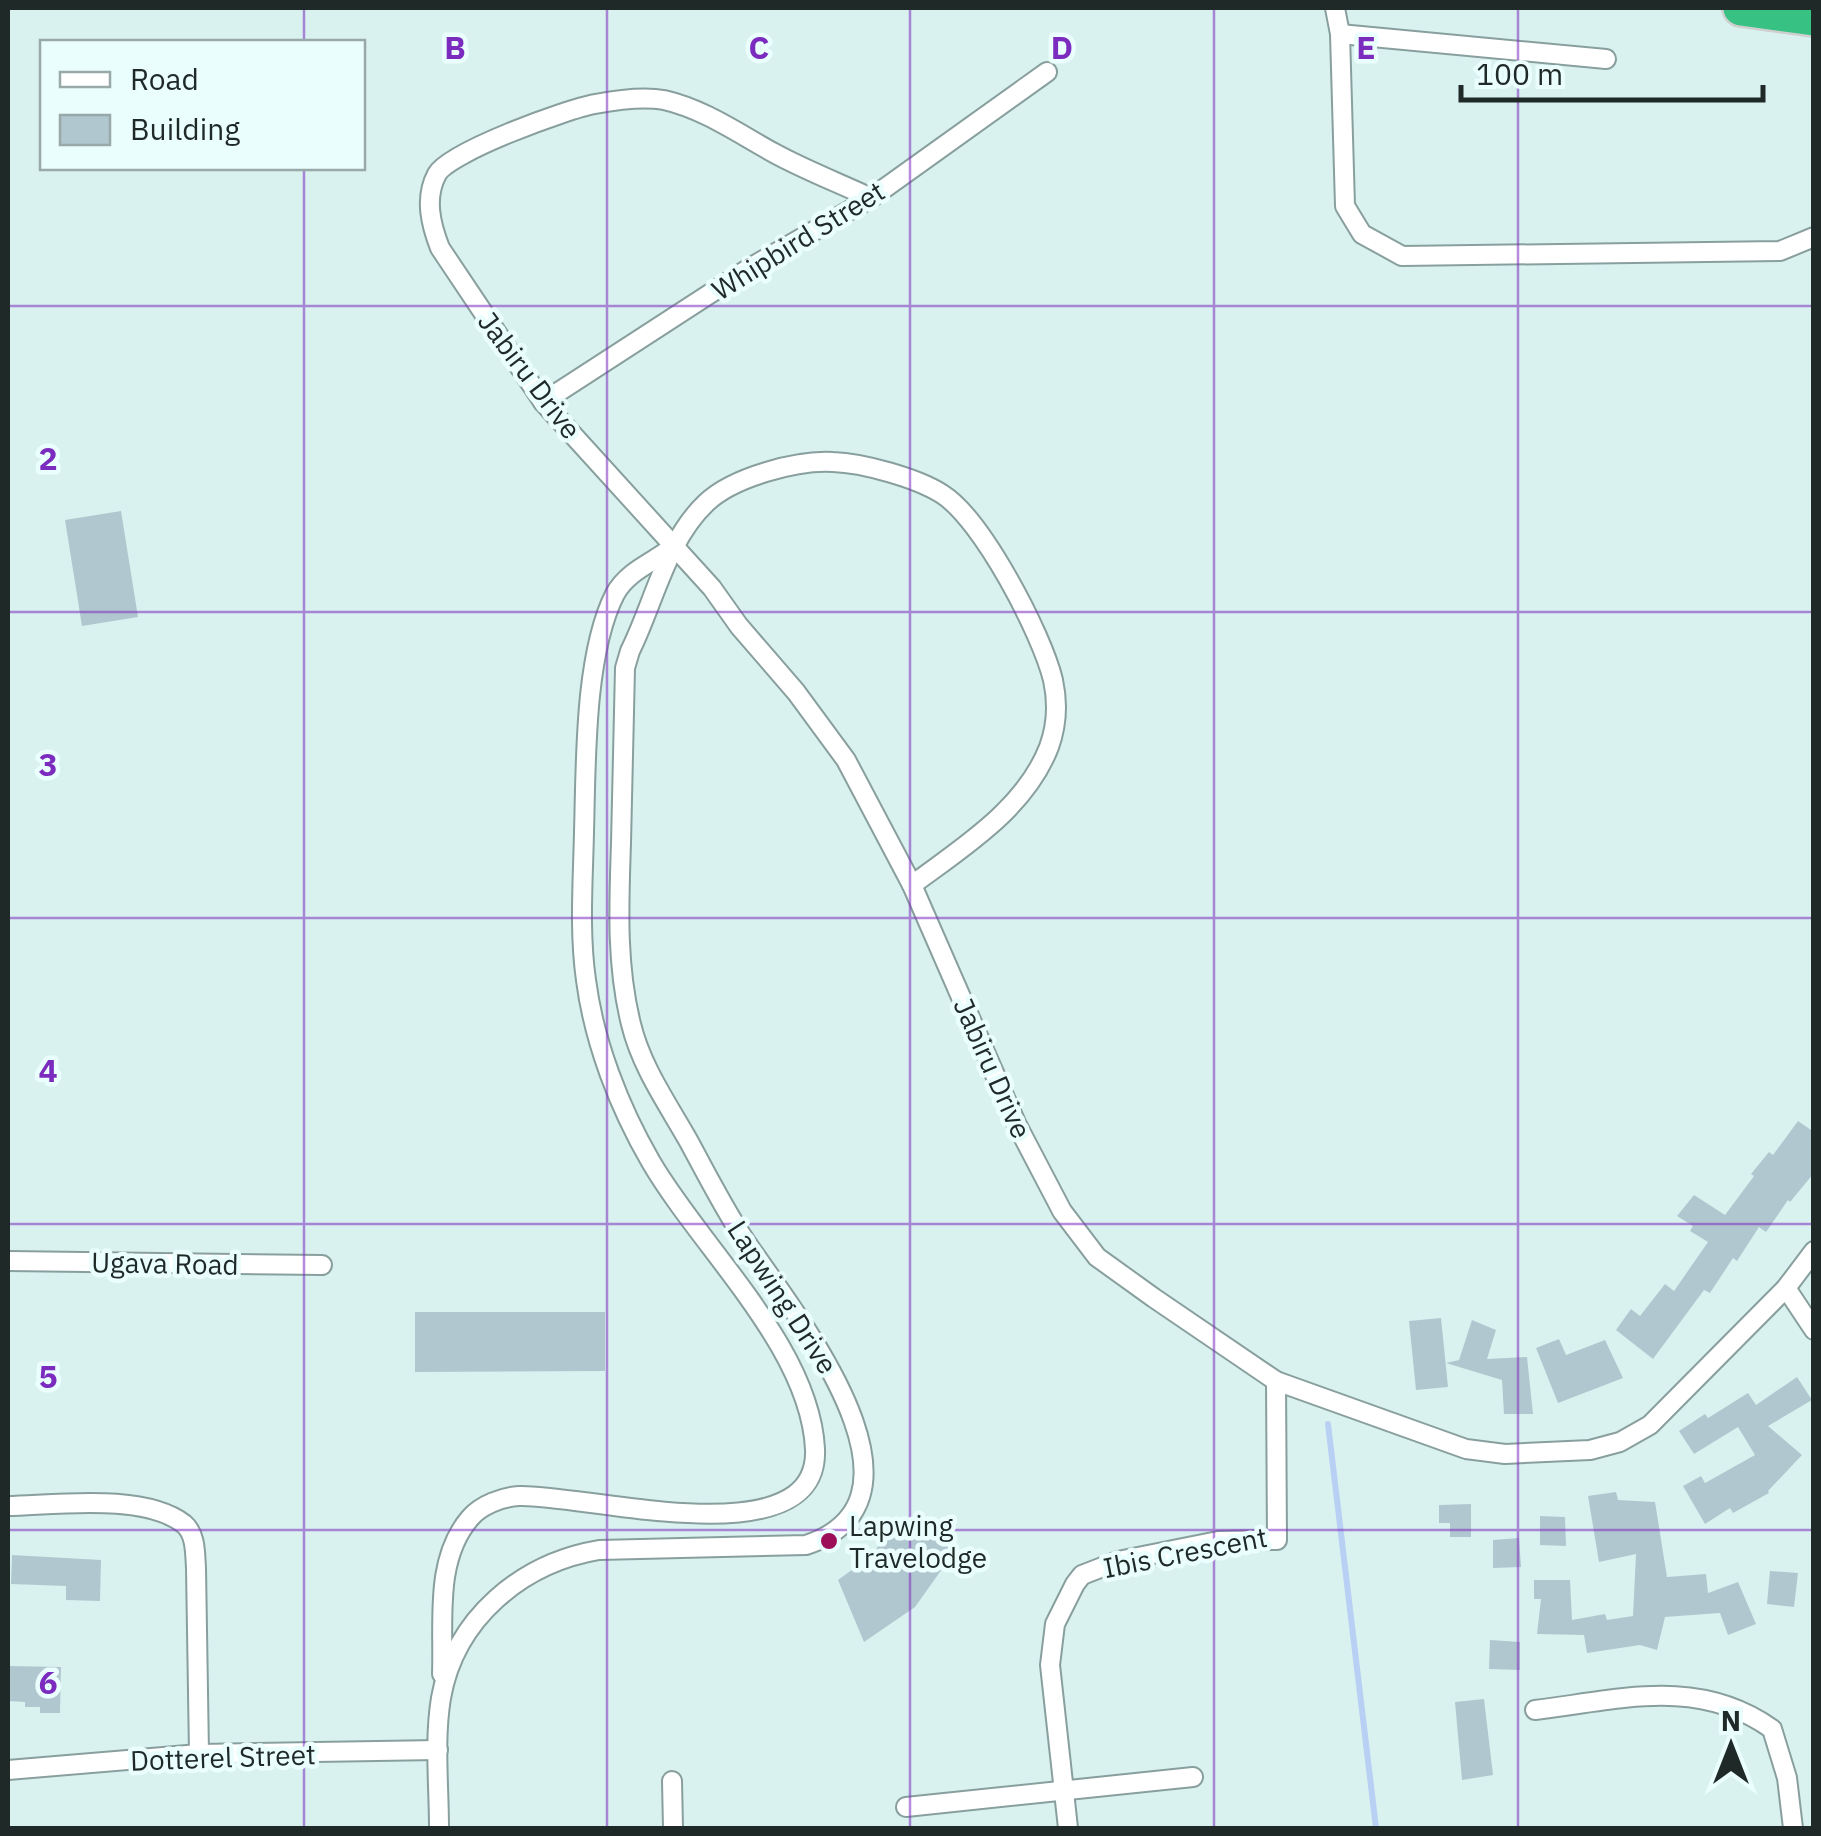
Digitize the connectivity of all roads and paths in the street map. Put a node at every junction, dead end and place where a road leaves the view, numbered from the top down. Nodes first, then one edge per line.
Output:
1 (1335, 8) edge
2 (1741, 8) edge
3 (1814, 18) edge
4 (1340, 34) junction
5 (1606, 59) dead end
6 (1047, 72) dead end
7 (871, 198) junction
8 (1814, 238) edge
9 (543, 402) junction
10 (675, 546) junction
11 (912, 885) junction
12 (1814, 1250) edge
13 (8, 1260) edge
14 (322, 1265) dead end
15 (1786, 1288) junction
16 (1814, 1330) edge
17 (1276, 1381) junction
18 (8, 1506) edge
19 (441, 1697) junction
20 (1535, 1710) dead end
21 (438, 1750) junction
22 (199, 1754) junction
23 (8, 1770) edge
24 (1194, 1777) dead end
25 (672, 1781) dead end
26 (1064, 1792) junction
27 (906, 1807) dead end
28 (439, 1828) edge
29 (673, 1828) edge
30 (1068, 1828) edge
31 (1793, 1828) edge

1 - 4 street
2 - 3 highway
4 - 5 street
4 - 8 street
6 - 7 street, Whipbird Street
7 - 9 street, Whipbird Street
7 - 9 street, Jabiru Drive
9 - 10 street, Jabiru Drive
10 - 11 street, Jabiru Drive
10 - 11 street
10 - 19 street, Lapwing Drive
10 - 19 street
11 - 17 street, Jabiru Drive
12 - 15 street, Jabiru Drive
13 - 14 street, Ugava Road
15 - 16 street
15 - 17 street, Jabiru Drive
17 - 26 street, Ibis Crescent
18 - 22 street
19 - 21 street, Lapwing Drive
20 - 31 street
21 - 22 street, Dotterel Street
21 - 28 street, Lapwing Drive
22 - 23 street, Dotterel Street
24 - 26 street
25 - 29 street
26 - 27 street
26 - 30 street, Ibis Crescent

